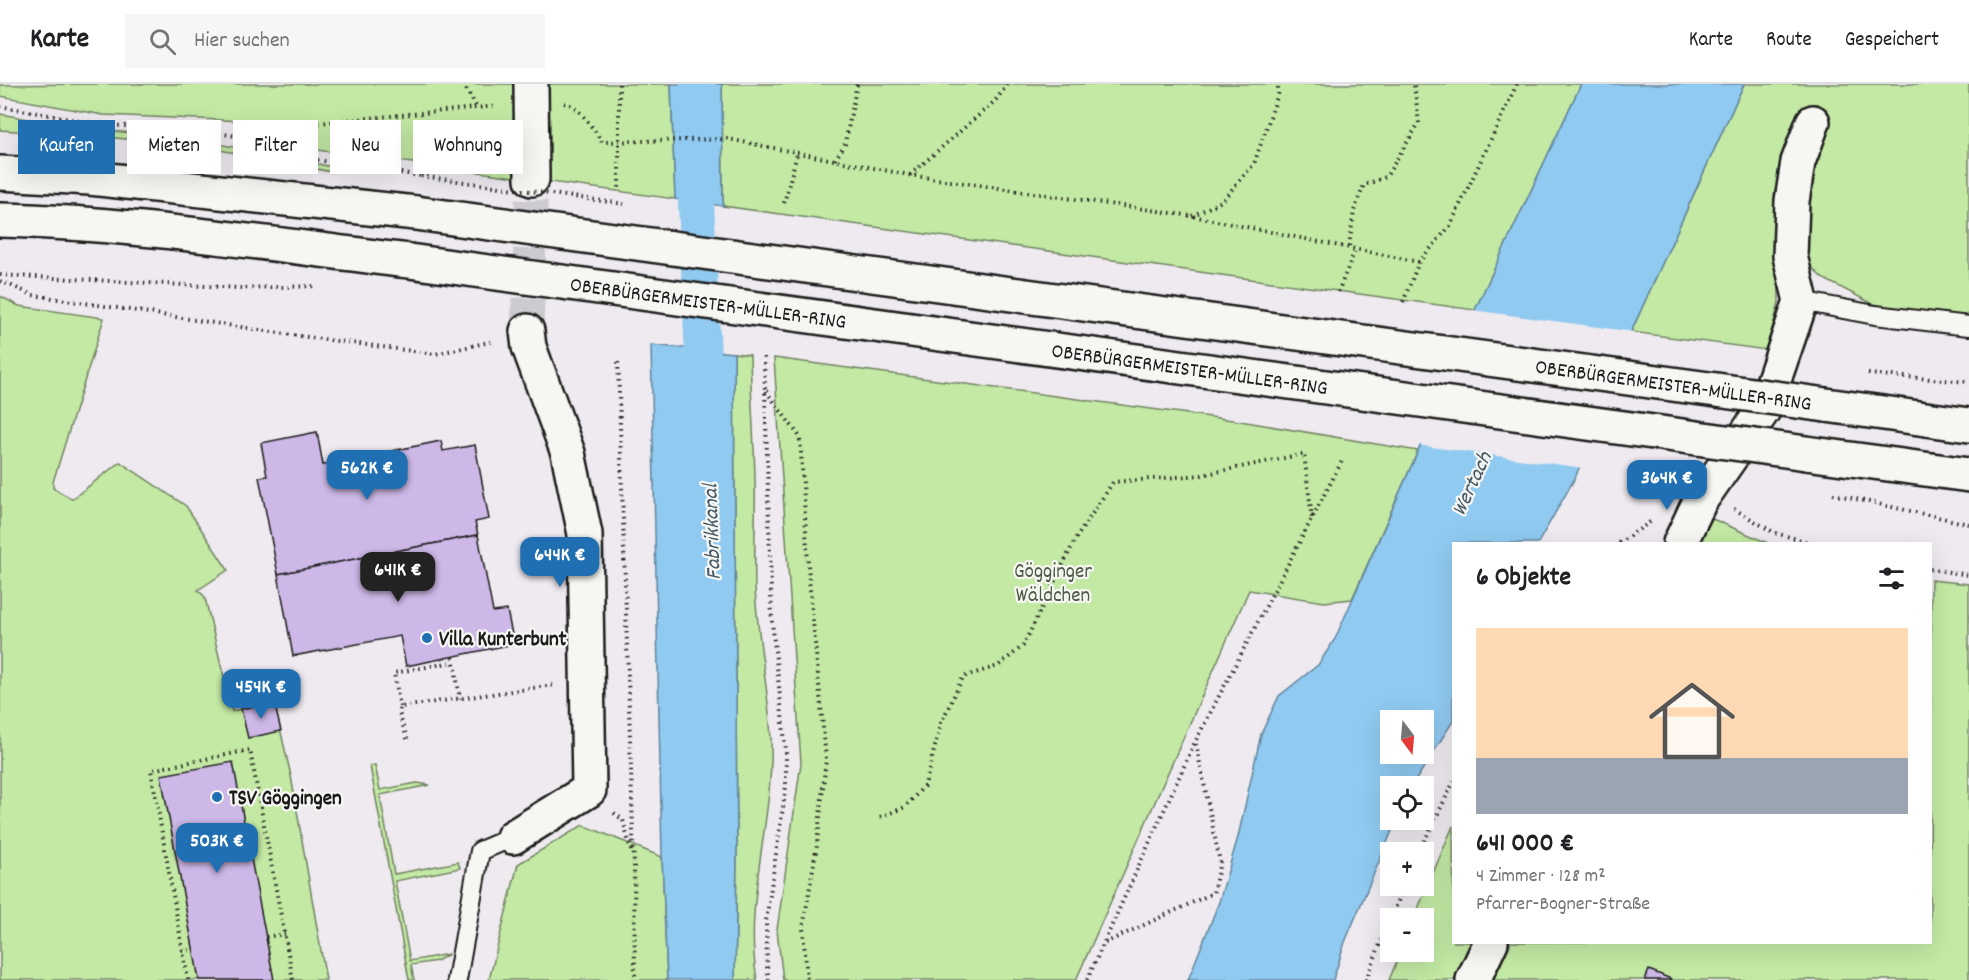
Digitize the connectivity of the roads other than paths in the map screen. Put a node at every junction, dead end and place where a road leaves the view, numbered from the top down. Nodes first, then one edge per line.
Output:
1 (531, 93) edge
2 (1813, 122) dead end
3 (0, 173) edge
4 (532, 179) tunnel mouth
5 (0, 220) edge
6 (1801, 301) junction
7 (1969, 326) edge
8 (528, 339) tunnel mouth
9 (1969, 425) edge
10 (1969, 475) edge
11 (1680, 542) edge
12 (513, 837) joint
13 (1490, 944) edge
14 (457, 980) edge
15 (1473, 980) edge

1 - 4 main road
2 - 6 main road
3 - 9 main road, OBERBÜRGERMEISTER-MÜLLER-RING, bridge
5 - 10 main road, OBERBÜRGERMEISTER-MÜLLER-RING, bridge
6 - 7 lane
6 - 11 main road
8 - 12 main road
12 - 14 lane
13 - 15 main road

